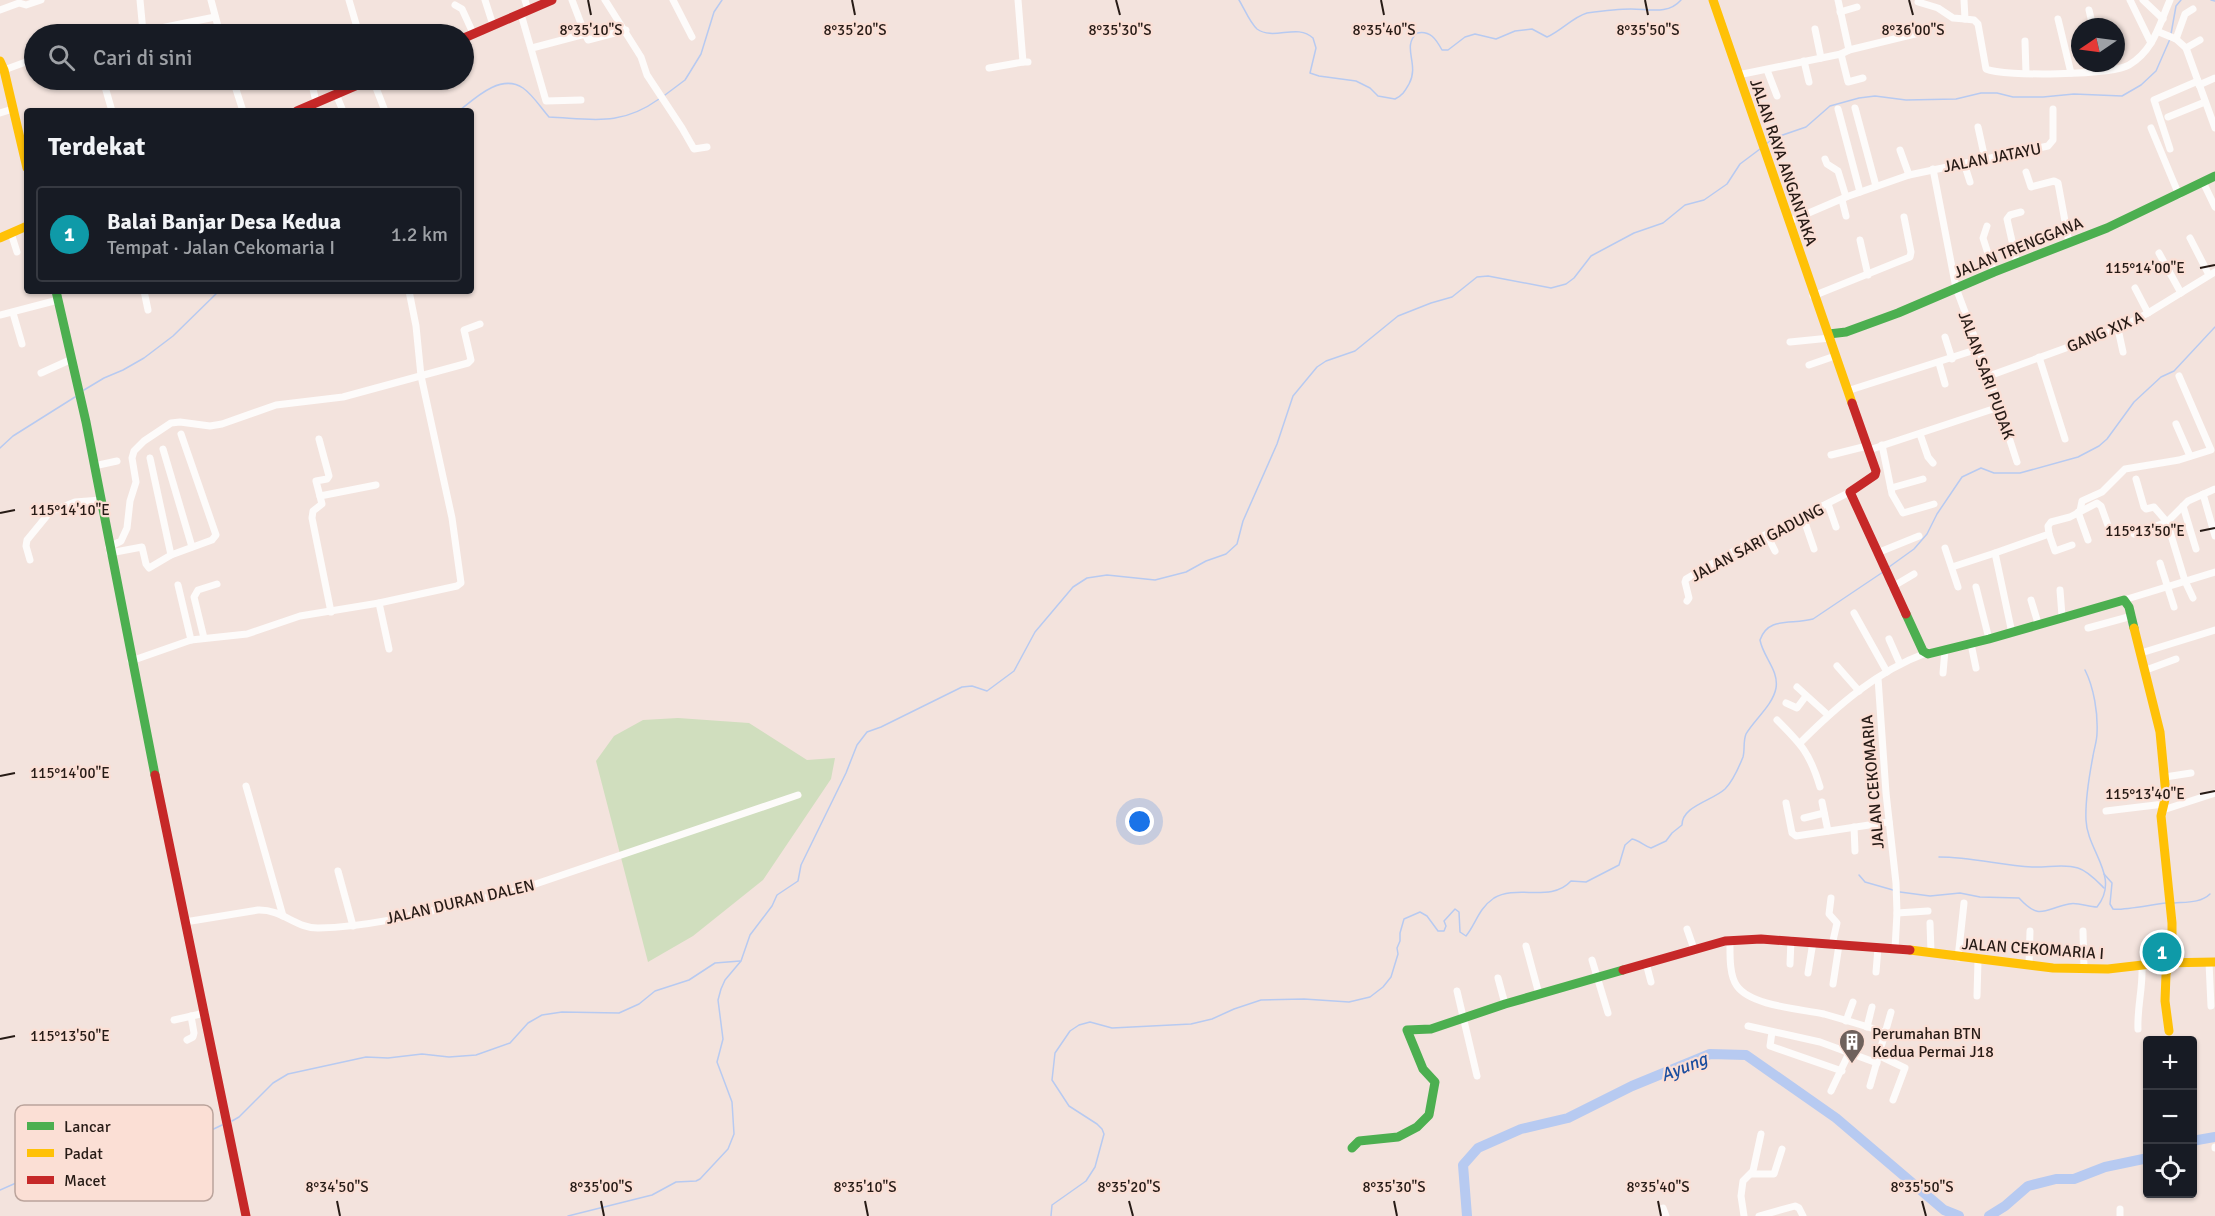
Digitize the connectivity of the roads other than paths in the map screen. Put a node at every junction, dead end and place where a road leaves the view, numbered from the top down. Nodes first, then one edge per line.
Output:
1 (41, 0) edge
2 (140, 0) edge
3 (211, 0) edge
4 (349, 0) edge
5 (485, 0) edge
6 (525, 0) edge
7 (552, 0) edge
8 (572, 0) edge
9 (605, 0) edge
10 (673, 0) edge
11 (1018, 0) edge
12 (1713, 0) edge
13 (1838, 0) edge
14 (1964, 0) edge
15 (2130, 0) edge
16 (2143, 0) edge
17 (2170, 0) edge
18 (1918, 2) dead end
19 (455, 5) dead end
20 (1857, 8) dead end
21 (2193, 9) dead end
22 (0, 10) edge
23 (2089, 10) dead end
24 (524, 12) junction
25 (1840, 12) junction
26 (215, 17) junction
27 (1965, 18) junction
28 (2091, 18) edge
29 (2058, 19) dead end
30 (2163, 19) junction
31 (142, 24) edge
32 (191, 24) edge
33 (217, 24) edge
34 (356, 24) edge
35 (465, 24) edge
36 (493, 25) junction
37 (1815, 29) dead end
38 (626, 30) junction
39 (474, 33) edge
40 (1919, 33) dead end
41 (585, 34) junction
42 (2168, 36) junction
43 (692, 37) dead end
44 (2200, 39) dead end
45 (2025, 41) dead end
46 (2151, 43) junction
47 (532, 48) junction
48 (2186, 48) junction
49 (1849, 50) junction
50 (1841, 54) junction
51 (1821, 58) junction
52 (0, 61) edge
53 (1804, 61) junction
54 (24, 63) edge
55 (2125, 66) edge
56 (989, 68) dead end
57 (4, 70) junction
58 (1767, 70) junction
59 (2106, 72) edge
60 (2026, 73) junction
61 (2072, 73) junction
62 (1738, 75) junction
63 (1863, 78) dead end
64 (2215, 78) edge
65 (1809, 82) dead end
66 (2198, 83) junction
67 (107, 90) edge
68 (236, 90) edge
69 (313, 90) edge
70 (346, 90) edge
71 (376, 90) edge
72 (336, 94) junction
73 (1777, 96) dead end
74 (581, 100) dead end
75 (316, 102) junction
76 (2205, 102) junction
77 (111, 108) edge
78 (242, 108) edge
79 (303, 108) edge
80 (342, 108) edge
81 (384, 108) edge
82 (1838, 108) dead end
83 (1855, 108) dead end
84 (13, 109) junction
85 (2053, 109) dead end
86 (0, 113) edge
87 (2168, 117) dead end
88 (1978, 127) dead end
89 (2151, 128) dead end
90 (2215, 128) edge
91 (24, 141) edge
92 (707, 147) dead end
93 (2170, 149) dead end
94 (1900, 150) dead end
95 (1824, 159) dead end
96 (1985, 159) junction
97 (1964, 163) junction
98 (1933, 169) junction
99 (2025, 172) dead end
100 (1909, 175) junction
101 (2215, 176) edge
102 (1970, 182) dead end
103 (2203, 182) junction
104 (1876, 186) junction
105 (1860, 192) junction
106 (2179, 195) junction
107 (1844, 198) junction
108 (2215, 207) edge
109 (2021, 212) dead end
110 (1846, 216) dead end
111 (1904, 217) dead end
112 (1790, 221) junction
113 (1987, 226) dead end
114 (24, 227) edge
115 (11, 233) junction
116 (0, 238) edge
117 (2190, 238) dead end
118 (1860, 240) dead end
119 (2069, 243) junction
120 (17, 252) dead end
121 (2159, 253) dead end
122 (2017, 263) junction
123 (1994, 272) junction
124 (2212, 273) edge
125 (1868, 275) junction
126 (1956, 288) junction
127 (2136, 288) dead end
128 (2181, 293) junction
129 (145, 294) edge
130 (410, 294) edge
131 (57, 296) edge
132 (1814, 296) junction
133 (148, 310) dead end
134 (13, 313) junction
135 (2148, 313) junction
136 (0, 315) edge
137 (480, 324) dead end
138 (2118, 329) junction
139 (1829, 336) junction
140 (1945, 337) dead end
141 (1790, 342) dead end
142 (22, 344) dead end
143 (1978, 349) junction
144 (2123, 352) dead end
145 (1835, 356) junction
146 (2039, 357) junction
147 (1952, 358) junction
148 (72, 359) junction
149 (1939, 363) junction
150 (1809, 364) dead end
151 (41, 372) dead end
152 (422, 376) junction
153 (1989, 376) junction
154 (2179, 376) dead end
155 (1945, 384) dead end
156 (1847, 391) junction
157 (1999, 407) junction
158 (2176, 424) dead end
159 (181, 434) dead end
160 (1920, 434) junction
161 (319, 439) dead end
162 (2065, 439) dead end
163 (1882, 445) junction
164 (1868, 448) junction
165 (163, 449) dead end
166 (1831, 455) dead end
167 (2190, 456) junction
168 (150, 458) dead end
169 (117, 461) dead end
170 (2017, 462) dead end
171 (1933, 463) dead end
172 (94, 466) junction
173 (1923, 479) dead end
174 (2136, 479) dead end
175 (376, 485) dead end
176 (1891, 488) junction
177 (2215, 489) edge
178 (1850, 492) junction
179 (2204, 494) junction
180 (320, 496) junction
181 (101, 500) junction
182 (1828, 504) junction
183 (1934, 504) dead end
184 (2183, 506) junction
185 (2079, 512) junction
186 (1803, 517) junction
187 (2167, 522) junction
188 (1836, 527) dead end
189 (2109, 531) dead end
190 (2049, 534) junction
191 (2134, 534) dead end
192 (1767, 535) junction
193 (1918, 536) dead end
194 (2215, 536) edge
195 (2088, 540) dead end
196 (2072, 545) dead end
197 (192, 548) junction
198 (1945, 548) dead end
199 (1814, 549) dead end
200 (2196, 549) dead end
201 (109, 550) junction
202 (1775, 552) dead end
203 (1995, 553) junction
204 (171, 555) junction
205 (1879, 558) junction
206 (30, 560) dead end
207 (2160, 563) dead end
208 (1952, 567) junction
209 (2215, 572) edge
210 (1914, 574) dead end
211 (2185, 581) junction
212 (217, 584) dead end
213 (178, 585) dead end
214 (1958, 586) dead end
215 (1892, 587) junction
216 (1976, 587) dead end
217 (2168, 587) junction
218 (2060, 590) dead end
219 (2193, 598) dead end
220 (2031, 600) dead end
221 (2124, 600) junction
222 (1687, 602) dead end
223 (379, 603) junction
224 (2174, 607) dead end
225 (331, 612) junction
226 (1854, 613) dead end
227 (2062, 616) junction
228 (2132, 616) junction
229 (2038, 623) junction
230 (2088, 628) dead end
231 (2215, 630) edge
232 (2012, 633) junction
233 (204, 638) junction
234 (1889, 639) dead end
235 (1989, 639) junction
236 (191, 640) junction
237 (1971, 644) junction
238 (389, 649) dead end
239 (1945, 650) junction
240 (1926, 653) junction
241 (2141, 653) junction
242 (2176, 659) dead end
243 (131, 661) junction
244 (1900, 664) junction
245 (1837, 666) dead end
246 (1976, 668) dead end
247 (1887, 672) junction
248 (1943, 673) dead end
249 (1878, 678) junction
250 (2148, 678) junction
251 (1797, 687) dead end
252 (1859, 690) junction
253 (1806, 696) junction
254 (1786, 703) dead end
255 (1828, 715) junction
256 (1777, 720) dead end
257 (1800, 743) junction
258 (2191, 773) dead end
259 (2165, 777) junction
260 (246, 786) dead end
261 (1820, 787) dead end
262 (2215, 793) edge
263 (798, 795) dead end
264 (1822, 802) dead end
265 (1786, 803) dead end
266 (2163, 807) junction
267 (2106, 811) dead end
268 (1824, 813) junction
269 (1804, 818) dead end
270 (1889, 822) junction
271 (1854, 827) junction
272 (1828, 831) junction
273 (1855, 851) dead end
274 (338, 871) dead end
275 (1831, 898) dead end
276 (1964, 903) dead end
277 (1928, 911) dead end
278 (1898, 913) junction
279 (283, 916) junction
280 (185, 922) junction
281 (1930, 923) dead end
282 (352, 926) junction
283 (1687, 929) dead end
284 (2031, 931) dead end
285 (2083, 931) dead end
286 (1730, 940) junction
287 (1791, 940) junction
288 (1813, 942) junction
289 (1836, 945) junction
290 (1526, 946) dead end
291 (1878, 948) junction
292 (1694, 949) junction
293 (1894, 949) junction
294 (1931, 954) junction
295 (1958, 958) junction
296 (1592, 960) dead end
297 (1978, 960) junction
298 (2212, 962) edge
299 (1647, 963) junction
300 (2169, 963) junction
301 (1790, 964) dead end
302 (2029, 965) junction
303 (2142, 966) junction
304 (2084, 969) junction
305 (1876, 972) dead end
306 (1808, 973) dead end
307 (1498, 978) dead end
308 (1598, 978) junction
309 (1651, 982) dead end
310 (1833, 984) dead end
311 (1457, 992) dead end
312 (1539, 994) junction
313 (1977, 996) dead end
314 (1853, 1002) dead end
315 (1505, 1004) junction
316 (2211, 1006) dead end
317 (1872, 1007) dead end
318 (1891, 1012) dead end
319 (205, 1013) junction
320 (1608, 1013) dead end
321 (191, 1016) junction
322 (1465, 1018) junction
323 (174, 1020) dead end
324 (1846, 1021) junction
325 (1748, 1026) dead end
326 (1867, 1027) junction
327 (2138, 1029) dead end
328 (2169, 1031) dead end
329 (1772, 1032) junction
330 (1886, 1033) junction
331 (187, 1040) dead end
332 (1849, 1053) junction
333 (1878, 1060) junction
334 (1842, 1071) junction
335 (1477, 1076) dead end
336 (1870, 1086) dead end
337 (1831, 1091) dead end
338 (1893, 1100) dead end
339 (1761, 1134) dead end
340 (1352, 1148) dead end
341 (1782, 1149) dead end
342 (1751, 1174) junction
343 (1663, 1208) dead end
344 (246, 1216) edge
345 (1666, 1216) edge
346 (1743, 1216) edge
347 (1759, 1216) edge
348 (1803, 1216) edge

1 - 22 street
2 - 31 street
3 - 26 street
4 - 34 street
5 - 36 street
6 - 24 street
7 - 24 main road
8 - 41 street
9 - 38 street
10 - 43 street
11 - 56 street
12 - 62 main road, JALAN RAYA ANGANTAKA
13 - 25 street
14 - 27 street
15 - 46 street
16 - 30 street
17 - 30 street
18 - 27 street
19 - 35 street
20 - 25 street
21 - 42 street
23 - 28 street
24 - 36 main road
24 - 47 street
25 - 49 street
26 - 32 street
26 - 33 street
27 - 60 street
29 - 61 street
30 - 42 street
36 - 39 main road
37 - 51 street
38 - 41 street
38 - 92 street
40 - 49 street
41 - 47 street
42 - 46 street
42 - 48 street
44 - 48 street
45 - 60 street
46 - 55 street
47 - 74 street
48 - 66 street
49 - 50 street
50 - 51 street
50 - 63 street
51 - 53 street
52 - 57 main road
53 - 58 street
53 - 65 street
54 - 57 street
57 - 84 main road
58 - 62 street
58 - 73 street
59 - 61 street
60 - 61 street
62 - 112 main road, JALAN RAYA ANGANTAKA
64 - 66 street
66 - 76 street
66 - 93 street
67 - 77 street
68 - 78 street
69 - 75 street
70 - 72 main road
71 - 81 street
72 - 75 main road
72 - 80 street
75 - 79 main road
76 - 87 street
76 - 90 street
82 - 105 street
83 - 104 street
84 - 86 street
84 - 91 main road
85 - 96 street, JALAN JATAYU
88 - 96 street
89 - 106 street
94 - 100 street
95 - 107 street
96 - 97 street, JALAN JATAYU
97 - 98 street, JALAN JATAYU
97 - 102 street
98 - 100 street, JALAN JATAYU
98 - 126 street, JALAN JATAYU
99 - 119 street
100 - 104 street, JALAN JATAYU
101 - 103 main road, JALAN TRENGGANA
103 - 106 main road, JALAN TRENGGANA
103 - 108 street
104 - 105 street, JALAN JATAYU
105 - 107 street, JALAN JATAYU
106 - 119 main road, JALAN TRENGGANA
107 - 110 street
107 - 112 street, JALAN JATAYU
109 - 122 street
111 - 125 street
112 - 132 main road, JALAN RAYA ANGANTAKA
113 - 123 street
114 - 115 main road
115 - 116 main road
115 - 120 street
117 - 124 street
118 - 125 street
119 - 122 main road, JALAN TRENGGANA
121 - 128 street
122 - 123 main road, JALAN TRENGGANA
123 - 126 main road, JALAN TRENGGANA
124 - 128 street, GANG XIX A
125 - 132 street
126 - 139 main road, JALAN TRENGGANA
126 - 143 street, JALAN SARI PUDAK
127 - 135 street
128 - 135 street, GANG XIX A
129 - 133 street
130 - 152 street
131 - 134 street
131 - 148 main road
132 - 139 main road, JALAN RAYA ANGANTAKA
134 - 136 street
134 - 142 street
135 - 138 street, GANG XIX A
137 - 152 street
138 - 144 street
138 - 146 street, GANG XIX A
139 - 141 street
139 - 145 main road, JALAN RAYA ANGANTAKA
140 - 147 street
143 - 147 street
143 - 153 street, JALAN SARI PUDAK
145 - 150 street
145 - 156 main road, JALAN RAYA ANGANTAKA
146 - 153 street, GANG XIX A
146 - 162 street
147 - 149 street
148 - 151 street
148 - 172 main road
149 - 155 street
149 - 156 street
152 - 201 street
152 - 223 street
153 - 157 street, JALAN SARI PUDAK
154 - 167 street
156 - 164 main road, JALAN RAYA ANGANTAKA
157 - 160 street
157 - 170 street, JALAN SARI PUDAK
158 - 167 street
159 - 197 street
160 - 163 street
160 - 171 street
161 - 180 street
163 - 164 street
163 - 176 street
164 - 166 street
164 - 178 main road, JALAN RAYA ANGANTAKA
165 - 197 street
167 - 185 street
168 - 204 street
169 - 172 street
172 - 181 main road
173 - 176 street
174 - 187 street
175 - 180 street
176 - 183 street
177 - 179 street
178 - 182 street, JALAN SARI GADUNG
178 - 205 main road
179 - 184 street
179 - 194 street
180 - 225 street
181 - 201 main road
181 - 206 street
182 - 186 street, JALAN SARI GADUNG
182 - 188 street
184 - 187 street
184 - 200 street
185 - 189 street
185 - 190 street
185 - 195 street
186 - 192 street, JALAN SARI GADUNG
186 - 199 street
187 - 191 street
187 - 211 street
190 - 196 street
190 - 203 street
192 - 202 street
192 - 222 street, JALAN SARI GADUNG
193 - 205 street
197 - 204 street
198 - 208 street
201 - 204 street
201 - 243 main road
203 - 208 street
203 - 232 street
205 - 215 main road
207 - 217 street
208 - 214 street
209 - 211 street
210 - 215 street
211 - 217 street
211 - 219 street
212 - 233 street
213 - 236 street
215 - 240 main road
216 - 235 street
217 - 221 street
217 - 224 street
218 - 227 street
220 - 229 street
221 - 227 main road
221 - 228 main road
223 - 225 street
223 - 238 street
225 - 233 street
226 - 247 street
227 - 229 main road
228 - 230 street
228 - 241 main road
229 - 232 main road
231 - 241 street
232 - 235 main road
233 - 236 street
234 - 244 street
235 - 237 main road
236 - 243 street
237 - 239 main road
237 - 246 street
239 - 240 main road
239 - 248 street
240 - 244 street
241 - 250 main road
242 - 250 street
243 - 280 main road
244 - 247 street
245 - 252 street
247 - 249 street
249 - 252 street
249 - 270 street, JALAN CEKOMARIA
250 - 259 main road
251 - 253 street
252 - 255 street
253 - 254 street
253 - 255 street
255 - 257 street
256 - 257 street
257 - 261 street
258 - 259 street
259 - 266 main road
260 - 279 street
262 - 266 street
263 - 282 street, JALAN DURAN DALEN
264 - 268 street
265 - 272 street
266 - 267 street
266 - 300 main road
268 - 269 street
268 - 272 street
270 - 271 street
270 - 278 street, JALAN CEKOMARIA
271 - 272 street
271 - 273 street
274 - 282 street
275 - 289 street
276 - 295 street
277 - 278 street
278 - 293 street, JALAN CEKOMARIA
279 - 280 street, JALAN DURAN DALEN
279 - 282 street, JALAN DURAN DALEN
280 - 319 main road
281 - 294 street
283 - 292 street
284 - 302 street
285 - 304 street
286 - 287 main road, JALAN CEKOMARIA I
286 - 292 main road, JALAN CEKOMARIA I
286 - 324 street
287 - 288 main road, JALAN CEKOMARIA I
287 - 301 street
288 - 289 main road, JALAN CEKOMARIA I
288 - 306 street
289 - 291 main road, JALAN CEKOMARIA I
289 - 310 street
290 - 312 street
291 - 293 main road, JALAN CEKOMARIA I
291 - 305 street
292 - 299 main road, JALAN CEKOMARIA I
293 - 294 main road, JALAN CEKOMARIA I
294 - 295 main road, JALAN CEKOMARIA I
295 - 297 main road, JALAN CEKOMARIA I
296 - 308 street
297 - 302 main road, JALAN CEKOMARIA I
297 - 313 street
298 - 300 main road
298 - 316 street
299 - 308 main road, JALAN CEKOMARIA I
299 - 309 street
300 - 303 main road, JALAN CEKOMARIA I
300 - 328 main road
302 - 304 main road, JALAN CEKOMARIA I
303 - 304 main road, JALAN CEKOMARIA I
303 - 327 street
307 - 315 street
308 - 312 main road, JALAN CEKOMARIA I
308 - 320 street
311 - 322 street
312 - 315 main road, JALAN CEKOMARIA I
314 - 324 street
315 - 322 main road, JALAN CEKOMARIA I
317 - 326 street
318 - 330 street
319 - 321 street
319 - 344 main road
321 - 323 street
321 - 331 street
322 - 335 street
322 - 340 main road, JALAN CEKOMARIA I
324 - 326 street
325 - 329 street
326 - 330 street
329 - 332 street
329 - 334 street
330 - 333 street
332 - 333 street
332 - 334 street
333 - 336 street
333 - 338 street
334 - 337 street
339 - 342 street
341 - 342 street
342 - 346 street
343 - 345 street
347 - 348 street

